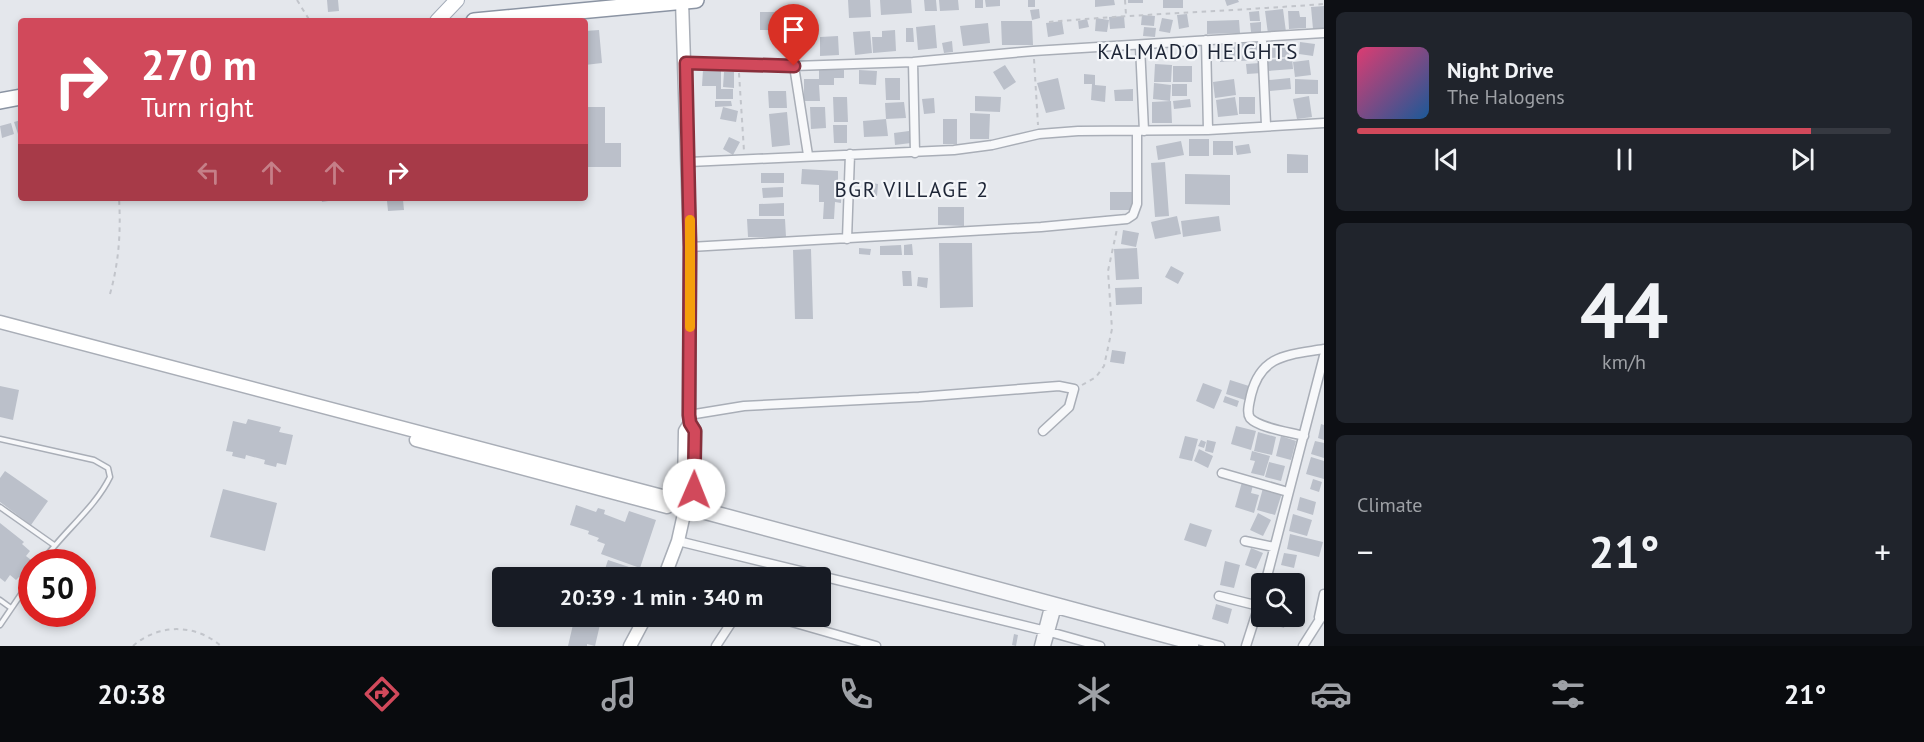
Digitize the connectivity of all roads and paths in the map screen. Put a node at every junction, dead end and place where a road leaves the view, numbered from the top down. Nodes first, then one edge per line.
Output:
1 (297, 0) edge
2 (457, 0) edge
3 (556, 0) edge
4 (1125, 0) edge
5 (689, 1) edge
6 (1324, 4) edge
7 (578, 12) junction
8 (1126, 15) junction
9 (308, 18) edge
10 (440, 18) edge
11 (509, 18) edge
12 (1048, 22) dead end
13 (1324, 33) edge
14 (1262, 38) junction
15 (1206, 40) junction
16 (1140, 46) junction
17 (1034, 51) junction
18 (913, 62) junction
19 (686, 63) junction
20 (738, 64) junction
21 (794, 66) junction
22 (18, 98) edge
23 (0, 101) edge
24 (1324, 123) edge
25 (1266, 125) junction
26 (1208, 130) junction
27 (1141, 131) junction
28 (1039, 134) junction
29 (915, 153) junction
30 (850, 154) junction
31 (808, 155) junction
32 (744, 158) junction
33 (689, 162) junction
34 (120, 201) edge
35 (1119, 220) junction
36 (847, 238) junction
37 (690, 247) junction
38 (110, 294) dead end
39 (0, 322) edge
40 (0, 329) edge
41 (1324, 349) edge
42 (1324, 356) edge
43 (1074, 389) junction
44 (690, 419) junction
45 (1043, 431) dead end
46 (1304, 436) junction
47 (0, 439) edge
48 (1222, 473) dead end
49 (1288, 492) junction
50 (686, 504) junction
51 (0, 507) edge
52 (678, 541) junction
53 (1245, 542) dead end
54 (54, 545) junction
55 (1274, 547) junction
56 (51, 549) edge
57 (668, 567) edge
58 (1267, 573) edge
59 (1324, 594) edge
60 (1219, 596) dead end
61 (18, 598) edge
62 (0, 600) edge
63 (1054, 604) junction
64 (1251, 604) edge
65 (11, 608) junction
66 (1324, 613) edge
67 (1317, 622) junction
68 (0, 625) edge
69 (640, 627) edge
70 (728, 627) edge
71 (810, 627) edge
72 (1252, 627) edge
73 (1047, 631) junction
74 (133, 646) edge
75 (221, 646) edge
76 (630, 646) edge
77 (716, 646) edge
78 (876, 646) edge
79 (1039, 646) edge
80 (1046, 646) edge
81 (1100, 646) edge
82 (1194, 646) edge
83 (1220, 646) edge
84 (1246, 646) edge
85 (1303, 646) edge

1 - 9 path
2 - 10 main road
3 - 7 highway
4 - 8 path
5 - 7 highway
5 - 19 main road
6 - 8 path
7 - 11 highway
8 - 12 path
13 - 14 street
14 - 15 street
14 - 25 street
15 - 16 street
15 - 26 street
16 - 17 street
16 - 27 street
17 - 18 street
17 - 28 path
18 - 21 street
18 - 29 street
19 - 20 street
19 - 33 main road
20 - 21 street
20 - 32 path
21 - 31 street
22 - 23 highway
24 - 25 street
25 - 26 street
26 - 27 street
27 - 28 street
27 - 35 street
28 - 29 street
29 - 30 street
30 - 31 street
30 - 36 street
31 - 32 street
32 - 33 street
33 - 37 main road
34 - 38 path
35 - 36 street
35 - 43 path
36 - 37 street
37 - 44 main road
39 - 50 main road
40 - 50 main road
41 - 46 street
42 - 46 street
43 - 44 street
43 - 45 street
44 - 50 main road
46 - 49 street
47 - 54 lane
48 - 49 street
49 - 55 street
50 - 52 main road
50 - 63 street
51 - 54 lane
52 - 57 main road
52 - 73 street
53 - 55 street
54 - 56 lane
55 - 58 street
59 - 67 street
60 - 64 street
61 - 65 lane
62 - 65 lane
63 - 73 street
63 - 82 street
63 - 83 street
65 - 68 lane
66 - 67 street
67 - 85 street
69 - 76 main road
70 - 77 street
71 - 78 street
72 - 84 street
73 - 79 street
73 - 80 street
73 - 81 street
74 - 75 path

